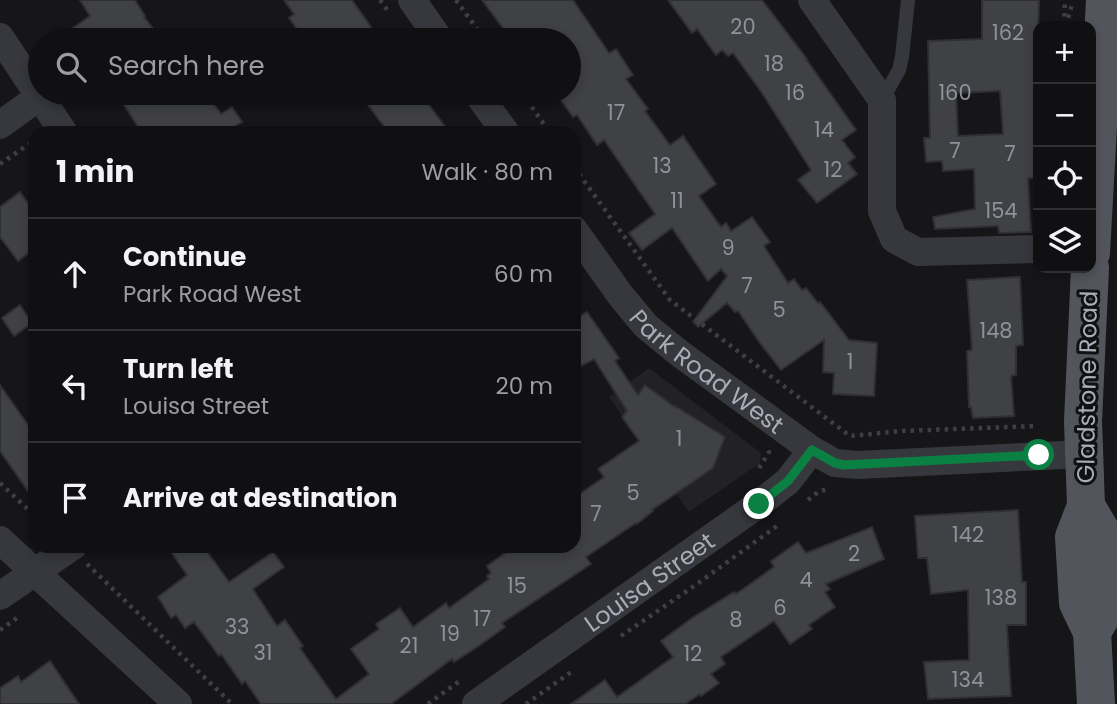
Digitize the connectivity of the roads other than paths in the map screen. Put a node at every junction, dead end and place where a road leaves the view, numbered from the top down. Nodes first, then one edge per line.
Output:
1 (412, 0) edge
2 (813, 0) edge
3 (908, 0) edge
4 (1105, 0) edge
5 (432, 28) edge
6 (0, 37) edge
7 (28, 80) edge
8 (883, 100) junction
9 (28, 105) edge
10 (45, 105) edge
11 (486, 105) edge
12 (1108, 124) edge
13 (0, 125) edge
14 (59, 126) edge
15 (501, 126) edge
16 (1096, 213) edge
17 (581, 240) edge
18 (1033, 249) edge
19 (1090, 273) edge
20 (812, 450) junction
21 (1083, 454) junction
22 (1101, 519) edge
23 (0, 540) edge
24 (78, 554) edge
25 (34, 573) junction
26 (0, 596) edge
27 (178, 704) edge
28 (477, 704) edge
29 (1096, 704) edge

1 - 5 street
2 - 8 street
3 - 8 lane
4 - 12 main road
6 - 7 street
8 - 18 street
9 - 13 street
10 - 14 street
11 - 15 street
12 - 16 main road
17 - 20 street, Park Road West
19 - 21 main road, Gladstone Road
20 - 21 street, Park Road West
20 - 28 street, Louisa Street
21 - 22 main road, Gladstone Road
22 - 29 main road, Gladstone Road
23 - 25 street
24 - 25 street
25 - 26 street
25 - 27 street

